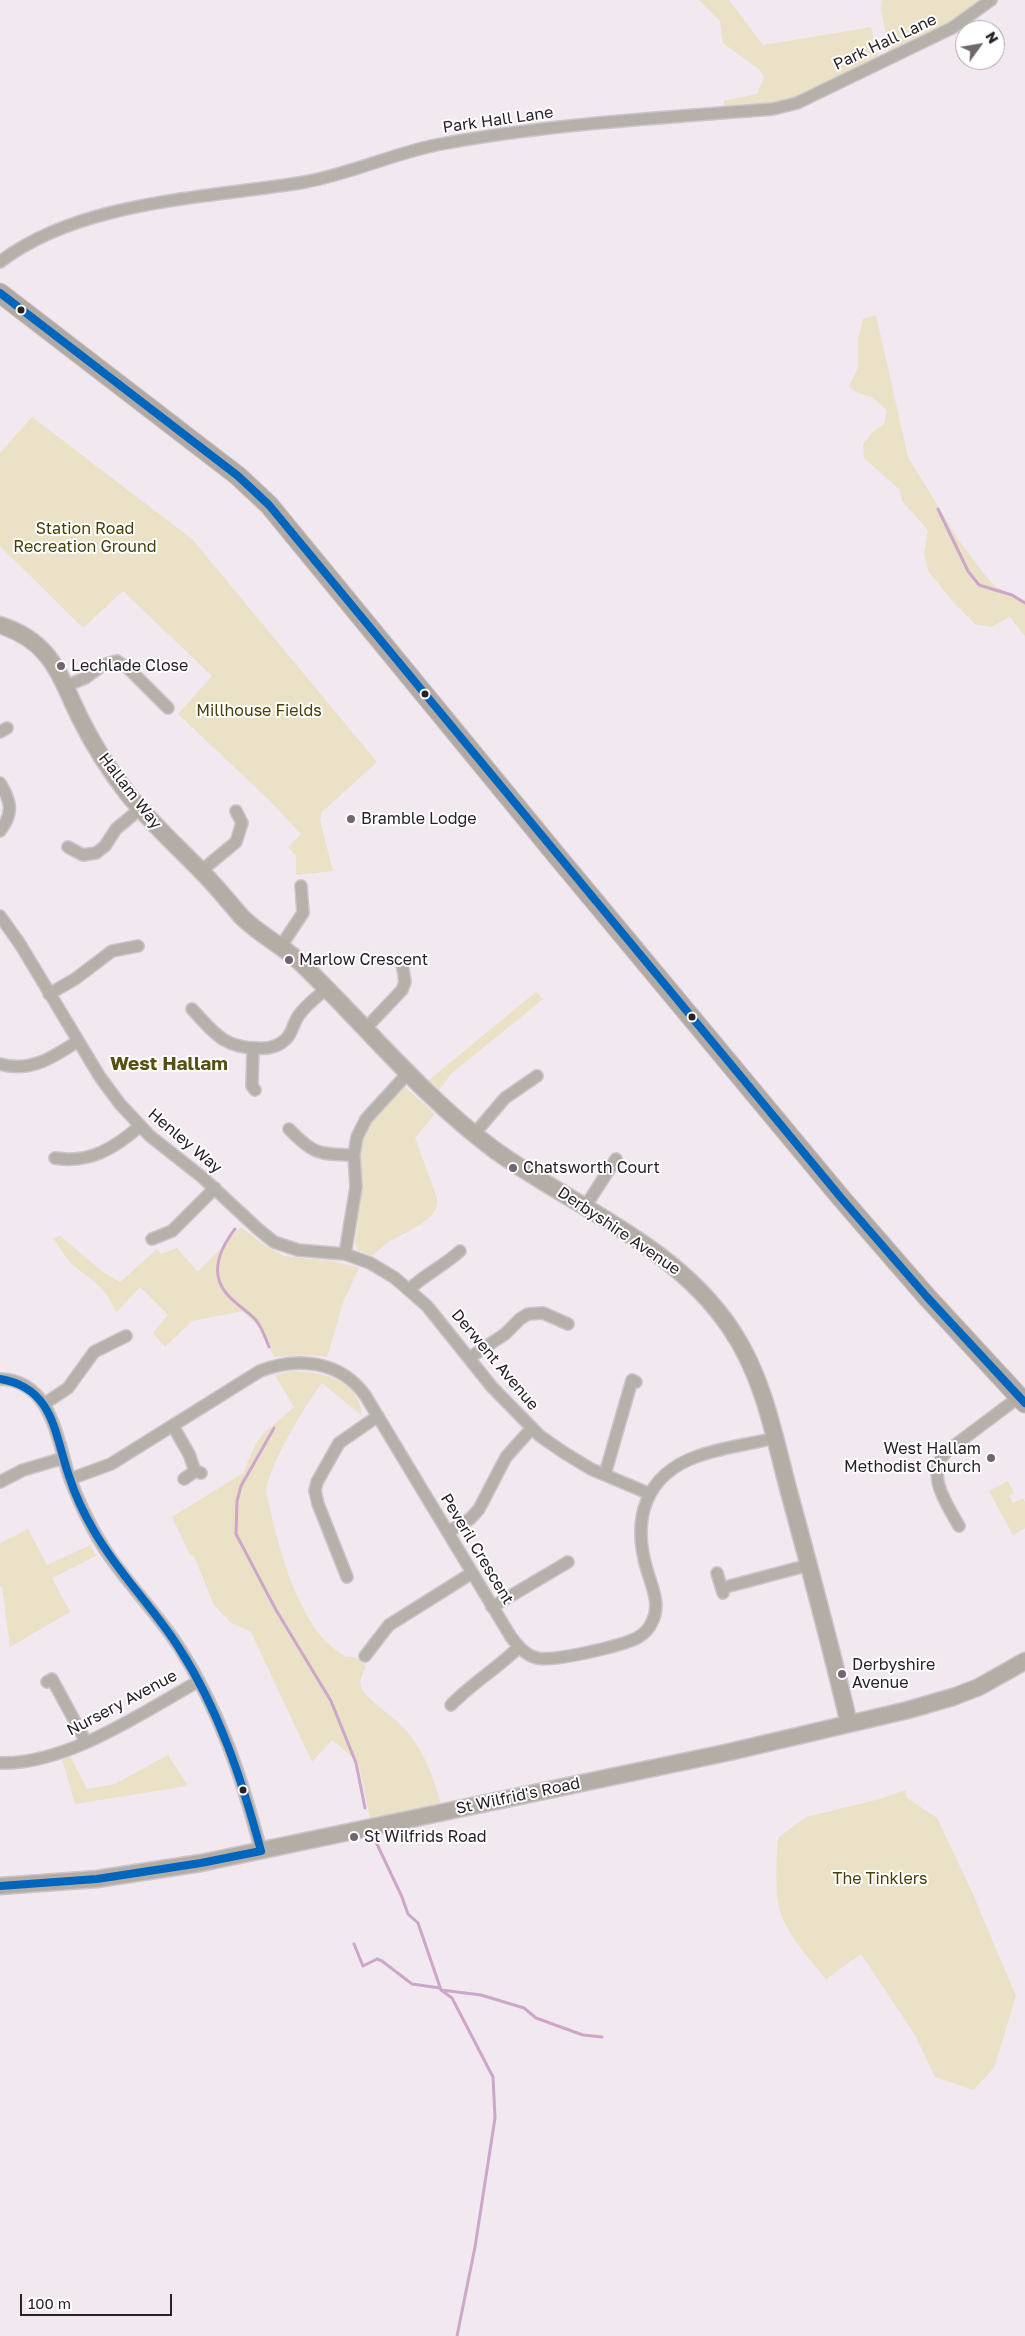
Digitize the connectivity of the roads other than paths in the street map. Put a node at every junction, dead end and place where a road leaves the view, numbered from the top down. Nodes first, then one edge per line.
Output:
1 (991, 0) edge
2 (0, 262) edge
3 (0, 293) edge
4 (0, 625) edge
5 (66, 686) junction
6 (168, 708) dead end
7 (0, 782) edge
8 (140, 809) junction
9 (242, 816) dead end
10 (0, 831) edge
11 (68, 847) dead end
12 (201, 871) junction
13 (301, 886) dead end
14 (0, 916) edge
15 (130, 943) dead end
16 (281, 946) junction
17 (402, 963) dead end
18 (326, 988) junction
19 (49, 994) junction
20 (192, 1009) dead end
21 (365, 1029) junction
22 (78, 1042) junction
23 (253, 1048) junction
24 (0, 1064) edge
25 (408, 1073) junction
26 (537, 1076) dead end
27 (255, 1090) dead end
28 (140, 1126) junction
29 (289, 1129) dead end
30 (475, 1134) junction
31 (354, 1155) junction
32 (616, 1159) dead end
33 (62, 1162) dead end
34 (215, 1188) junction
35 (585, 1208) junction
36 (160, 1240) dead end
37 (460, 1251) dead end
38 (345, 1254) junction
39 (410, 1289) junction
40 (568, 1324) dead end
41 (126, 1336) dead end
42 (469, 1358) junction
43 (0, 1379) edge
44 (636, 1382) dead end
45 (1022, 1400) edge
46 (44, 1404) junction
47 (378, 1416) junction
48 (172, 1426) junction
49 (532, 1428) junction
50 (776, 1438) junction
51 (64, 1458) junction
52 (605, 1474) junction
53 (70, 1479) junction
54 (184, 1479) dead end
55 (0, 1482) edge
56 (650, 1494) junction
57 (959, 1526) dead end
58 (448, 1532) junction
59 (568, 1562) dead end
60 (809, 1565) junction
61 (472, 1573) junction
62 (718, 1573) dead end
63 (347, 1577) dead end
64 (492, 1607) junction
65 (519, 1647) junction
66 (366, 1656) dead end
67 (1025, 1661) edge
68 (199, 1681) junction
69 (47, 1682) dead end
70 (451, 1705) dead end
71 (849, 1724) junction
72 (86, 1742) junction
73 (0, 1763) edge
74 (261, 1851) junction
75 (0, 1886) edge

1 - 2 street, Park Hall Lane
3 - 45 main road
4 - 5 street, Hallam Way
5 - 6 street
5 - 8 street, Hallam Way
7 - 10 street
8 - 11 street
8 - 12 street, Hallam Way
9 - 12 street
12 - 16 street, Hallam Way
13 - 16 street
14 - 19 street, Henley Way
15 - 19 street
16 - 18 street, Hallam Way
17 - 21 street
18 - 21 street, Hallam Way
18 - 23 street
19 - 22 street, Henley Way
20 - 23 street
21 - 25 street, Hallam Way
22 - 24 street
22 - 28 street, Henley Way
23 - 27 street
25 - 30 street, Derbyshire Avenue
25 - 31 street
26 - 30 street
28 - 33 street
28 - 34 street, Henley Way
29 - 31 street
30 - 35 street, Derbyshire Avenue
31 - 38 street
32 - 35 street
34 - 36 street
34 - 38 street, Henley Way
35 - 50 street, Derbyshire Avenue
37 - 39 street
38 - 39 street, Derwent Avenue
39 - 42 street, Derwent Avenue
40 - 42 street
41 - 46 street
42 - 49 street, Derwent Avenue
43 - 46 street
44 - 52 street
45 - 57 street
46 - 51 street
47 - 48 street, Peveril Crescent
47 - 58 street, Peveril Crescent
47 - 63 street
48 - 53 street, Peveril Crescent
48 - 54 street
49 - 52 street, Derwent Avenue
49 - 58 street
50 - 56 street
50 - 60 street, Derbyshire Avenue
51 - 53 street
51 - 55 street
52 - 56 street, Derwent Avenue
53 - 68 street
56 - 65 street
58 - 61 street, Peveril Crescent
59 - 64 street
60 - 62 street
60 - 71 street, Derbyshire Avenue
61 - 64 street, Peveril Crescent
61 - 66 street
64 - 65 street, Peveril Crescent
65 - 70 street
67 - 71 street, St Wilfrid's Road
68 - 72 street, Nursery Avenue
68 - 74 street
69 - 72 street
71 - 74 street, St Wilfrid's Road
72 - 73 street, Nursery Avenue
74 - 75 street, St Wilfrid's Road

